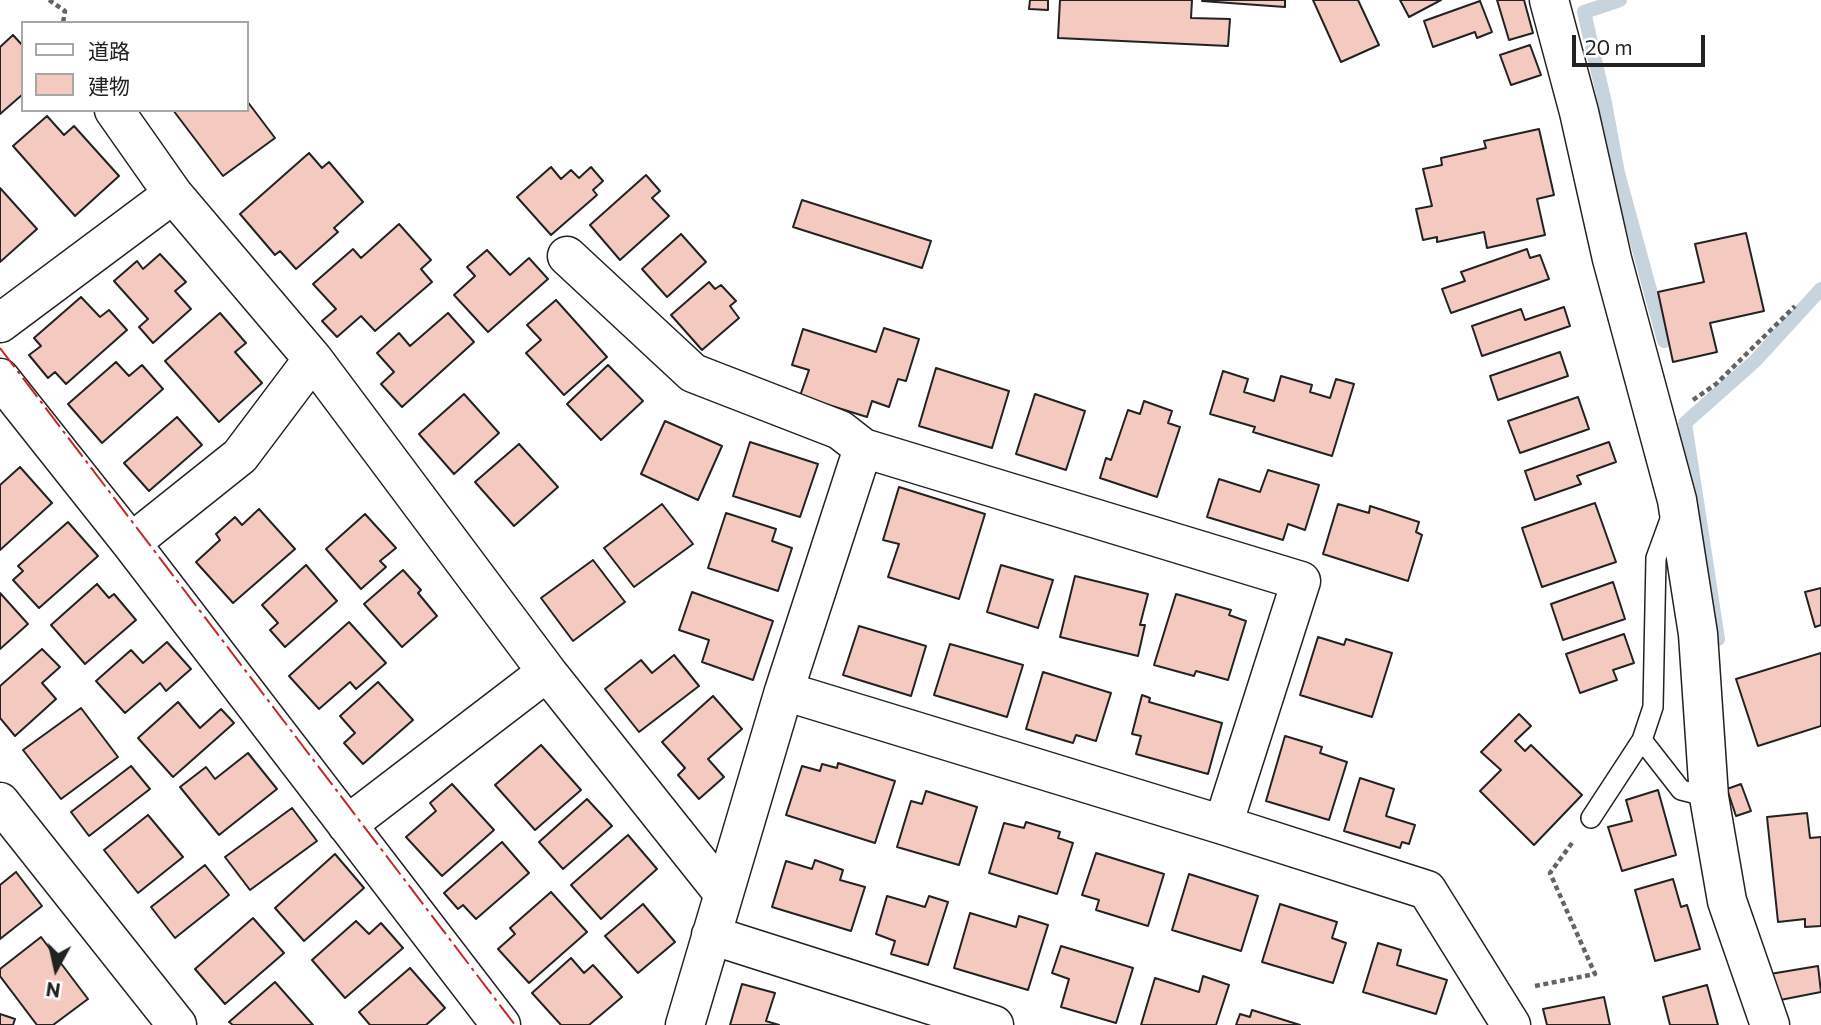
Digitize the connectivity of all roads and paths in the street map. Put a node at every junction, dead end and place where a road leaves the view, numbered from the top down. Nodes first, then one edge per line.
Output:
1 (49, 0) edge
2 (1549, 0) edge
3 (63, 21) edge
4 (115, 112) edge
5 (173, 194) junction
6 (567, 256) dead end
7 (1795, 306) dead end
8 (0, 323) edge
9 (313, 359) junction
10 (0, 378) edge
11 (1656, 422) junction
12 (863, 448) junction
13 (1677, 500) junction
14 (131, 543) junction
15 (547, 672) junction
16 (784, 691) junction
17 (1642, 740) junction
18 (1709, 797) junction
19 (0, 802) edge
20 (1591, 818) joint
21 (347, 825) junction
22 (1223, 825) junction
23 (723, 893) junction
24 (711, 935) junction
25 (1553, 981) dead end
26 (177, 1025) edge
27 (500, 1025) edge
28 (685, 1025) edge
29 (994, 1025) edge
30 (1511, 1025) edge
31 (1770, 1025) edge

1 - 3 path
2 - 11 street
4 - 5 street
5 - 8 street
5 - 9 street
6 - 12 street
7 - 11 path
9 - 14 street
9 - 15 street
10 - 14 street
11 - 13 street
12 - 16 street
12 - 22 street
13 - 17 lane
13 - 18 street
14 - 21 street
15 - 21 street
15 - 23 street
16 - 22 street
16 - 23 street
17 - 18 lane
17 - 20 lane
18 - 31 street
19 - 26 street
20 - 25 path
21 - 27 street
22 - 30 street
23 - 24 street
24 - 28 street
24 - 29 street

